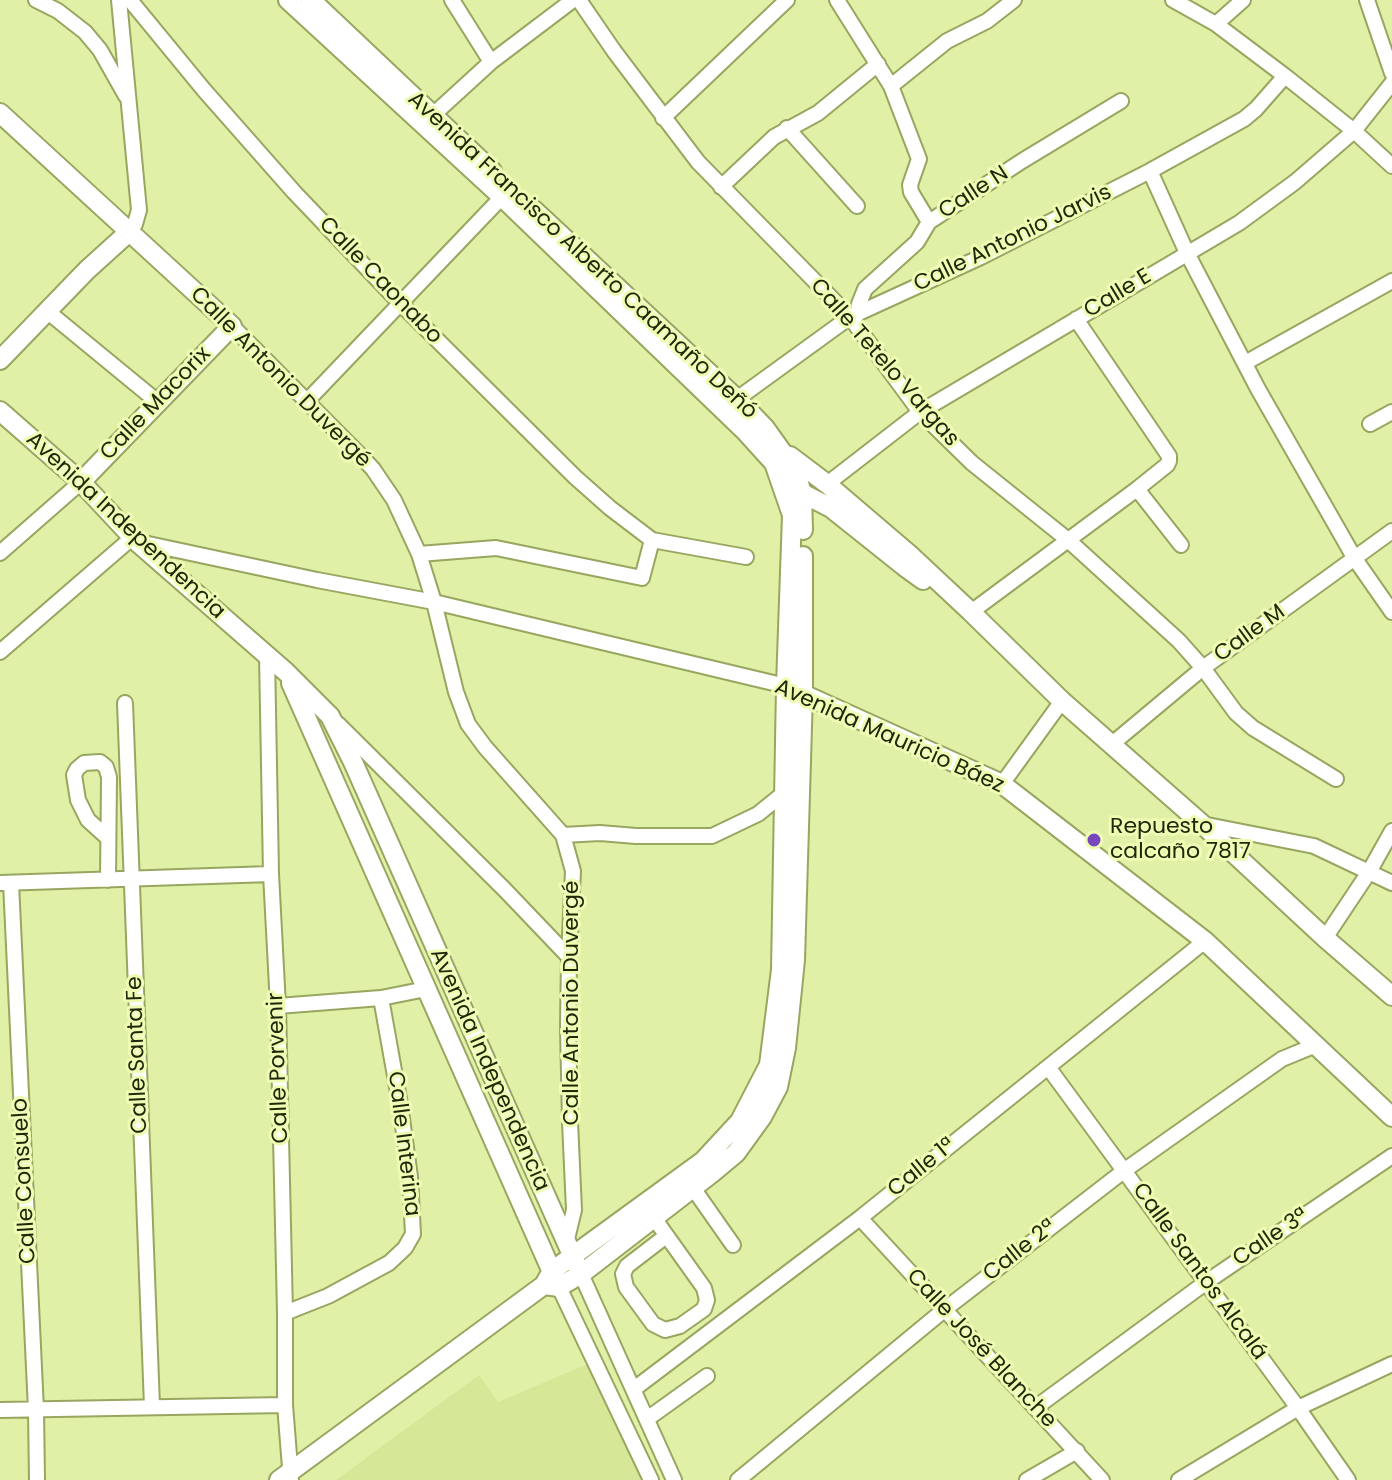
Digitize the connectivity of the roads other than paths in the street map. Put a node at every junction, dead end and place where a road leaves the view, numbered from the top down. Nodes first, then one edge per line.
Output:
1 (36, 0) edge
2 (119, 0) edge
3 (130, 0) edge
4 (288, 0) edge
5 (311, 0) edge
6 (452, 0) edge
7 (576, 0) edge
8 (787, 0) edge
9 (837, 0) edge
10 (1014, 0) edge
11 (1173, 0) edge
12 (1243, 0) edge
13 (1367, 0) edge
14 (1216, 24) junction
15 (491, 62) junction
16 (878, 64) junction
17 (1392, 73) edge
18 (1285, 76) junction
19 (1392, 83) edge
20 (891, 86) junction
21 (1121, 101) dead end
22 (130, 102) junction
23 (0, 113) edge
24 (433, 115) junction
25 (663, 118) junction
26 (787, 128) junction
27 (1354, 131) junction
28 (1392, 166) edge
29 (1150, 171) junction
30 (721, 187) junction
31 (506, 192) junction
32 (857, 206) dead end
33 (929, 222) junction
34 (129, 232) junction
35 (1187, 253) junction
36 (1392, 281) edge
37 (400, 303) junction
38 (47, 311) junction
39 (854, 316) junction
40 (1076, 319) junction
41 (232, 326) junction
42 (0, 360) edge
43 (1245, 363) junction
44 (737, 399) junction
45 (307, 401) junction
46 (159, 403) junction
47 (0, 411) edge
48 (920, 412) junction
49 (1392, 412) edge
50 (1370, 424) dead end
51 (779, 448) junction
52 (81, 482) junction
53 (827, 484) junction
54 (1137, 489) junction
55 (802, 493) junction
56 (1392, 531) edge
57 (135, 540) junction
58 (652, 540) junction
59 (1068, 540) junction
60 (1181, 545) dead end
61 (0, 553) edge
62 (419, 554) junction
63 (746, 557) dead end
64 (1355, 559) junction
65 (434, 602) junction
66 (971, 612) junction
67 (1392, 612) edge
68 (0, 652) edge
69 (267, 656) junction
70 (1203, 668) junction
71 (286, 672) junction
72 (795, 690) junction
73 (1062, 701) junction
74 (125, 703) dead end
75 (330, 716) junction
76 (1112, 744) junction
77 (1336, 779) dead end
78 (1002, 784) junction
79 (784, 793) junction
80 (1202, 824) junction
81 (1392, 831) edge
82 (563, 835) junction
83 (108, 838) junction
84 (1369, 872) junction
85 (271, 874) junction
86 (131, 879) junction
87 (108, 880) junction
88 (5, 883) edge
89 (1392, 883) edge
90 (1325, 938) junction
91 (1205, 941) junction
92 (569, 957) junction
93 (426, 989) junction
94 (1392, 996) edge
95 (381, 998) junction
96 (278, 1006) junction
97 (1316, 1045) junction
98 (1048, 1067) junction
99 (1392, 1117) edge
100 (1392, 1156) edge
101 (1125, 1170) junction
102 (693, 1188) junction
103 (654, 1218) junction
104 (860, 1218) junction
105 (666, 1236) junction
106 (733, 1245) dead end
107 (573, 1258) junction
108 (552, 1281) junction
109 (1205, 1283) junction
110 (944, 1310) junction
111 (285, 1313) junction
112 (1392, 1364) edge
113 (707, 1376) dead end
114 (634, 1389) junction
115 (285, 1405) junction
116 (152, 1406) junction
117 (1035, 1408) junction
118 (1298, 1408) junction
119 (0, 1410) edge
120 (36, 1410) junction
121 (647, 1419) junction
122 (1077, 1451) junction
123 (287, 1477) edge
124 (37, 1480) edge
125 (651, 1480) edge
126 (674, 1480) edge
127 (738, 1480) edge
128 (1027, 1480) edge
129 (1102, 1480) edge
130 (1179, 1480) edge
131 (1348, 1480) edge

1 - 22 street
2 - 22 street
3 - 37 street, Calle Caonabo
4 - 31 main road, Avenida Francisco Alberto Caamaño Deñó
5 - 24 main road, Avenida Francisco Alberto Caamaño Deñó
6 - 15 street
7 - 15 street
7 - 25 street, Calle Tetelo Vargas
8 - 25 street
9 - 16 street
10 - 20 street
11 - 14 street
12 - 14 street
13 - 17 street
14 - 18 street
15 - 24 street
16 - 20 street
16 - 26 street
18 - 27 street
18 - 29 street, Calle Antonio Jarvis
19 - 27 street, Calle E
20 - 33 street
21 - 33 street, Calle N
22 - 34 street
23 - 34 main road, Calle Antonio Duvergé
24 - 31 main road, Avenida Francisco Alberto Caamaño Deñó
25 - 30 street, Calle Tetelo Vargas
26 - 30 street
26 - 32 street
27 - 28 street
27 - 35 street, Calle E
29 - 35 street
29 - 39 street, Calle Antonio Jarvis
30 - 39 street, Calle Tetelo Vargas
31 - 37 street
31 - 44 main road, Avenida Francisco Alberto Caamaño Deñó
31 - 72 main road, Avenida Francisco Alberto Caamaño Deñó
33 - 39 street, Calle N
34 - 38 main road
34 - 41 main road, Calle Antonio Duvergé
35 - 40 street, Calle E
35 - 43 street
36 - 43 street
37 - 45 street
37 - 58 street, Calle Caonabo
38 - 42 main road
38 - 46 street
39 - 44 street, Calle Antonio Jarvis
39 - 48 street, Calle Tetelo Vargas
40 - 48 street, Calle E
40 - 54 street
41 - 45 street, Calle Antonio Duvergé
41 - 46 main road, Calle Macorix
43 - 64 street
44 - 51 main road, Avenida Francisco Alberto Caamaño Deñó
45 - 62 street, Calle Antonio Duvergé
46 - 52 main road, Calle Macorix
47 - 52 main road, Avenida Independencia
48 - 53 street, Calle E
48 - 59 street, Calle Tetelo Vargas
49 - 50 street
51 - 53 main road
51 - 55 main road, Avenida Francisco Alberto Caamaño Deñó
52 - 57 main road, Avenida Independencia
52 - 61 street
53 - 66 main road
54 - 59 street
54 - 60 street
55 - 66 main road
55 - 72 main road, Avenida Francisco Alberto Caamaño Deñó
56 - 64 street, Calle M
57 - 65 street, Avenida Mauricio Báez
57 - 68 street
57 - 69 main road, Avenida Independencia
58 - 62 street
58 - 63 street
59 - 66 street
59 - 70 street, Calle Tetelo Vargas
62 - 65 street, Calle Antonio Duvergé
64 - 67 street
64 - 70 street, Calle M
65 - 72 street, Avenida Mauricio Báez
65 - 82 street, Calle Antonio Duvergé
66 - 73 main road
69 - 71 main road, Avenida Independencia
69 - 85 street, Calle Porvenir
70 - 76 street, Calle M
70 - 77 street, Calle Tetelo Vargas
71 - 75 main road, Avenida Independencia
71 - 93 main road, Avenida Independencia
72 - 78 main road, Avenida Mauricio Báez
72 - 79 main road, Avenida Francisco Alberto Caamaño Deñó
72 - 102 main road, Avenida Francisco Alberto Caamaño Deñó
73 - 76 main road
73 - 78 street
74 - 86 street, Calle Santa Fe
75 - 92 street
75 - 107 main road, Avenida Independencia
76 - 80 main road
78 - 91 main road, Avenida Mauricio Báez
79 - 82 street
79 - 107 main road, Avenida Francisco Alberto Caamaño Deñó
80 - 84 street
80 - 90 main road
81 - 84 street
82 - 92 street, Calle Antonio Duvergé
83 - 83 street
83 - 87 street
84 - 89 street
84 - 90 street
85 - 86 street
85 - 96 street, Calle Porvenir
86 - 87 street
86 - 116 street, Calle Santa Fe
87 - 88 street
88 - 120 street, Calle Consuelo
90 - 94 main road
91 - 97 main road, Avenida Mauricio Báez
91 - 98 street, Calle 1ª
92 - 107 street, Calle Antonio Duvergé
93 - 95 street
93 - 108 main road, Avenida Independencia
95 - 96 street
95 - 111 street, Calle Interina
96 - 111 street, Calle Porvenir
97 - 99 main road, Avenida Mauricio Báez
97 - 101 street, Calle 2ª
98 - 101 street, Calle Santos Alcalá
98 - 104 street, Calle 1ª
100 - 109 street, Calle 3ª
101 - 109 street, Calle Santos Alcalá
101 - 110 street, Calle 2ª
102 - 103 main road, Avenida Francisco Alberto Caamaño Deñó
102 - 106 street
103 - 105 street
103 - 107 main road, Avenida Francisco Alberto Caamaño Deñó
104 - 110 street, Calle José Blanche
104 - 114 street, Calle 1ª
105 - 105 street
107 - 108 main road, Avenida Francisco Alberto Caamaño Deñó
107 - 114 street, Avenida Independencia
108 - 123 main road, Avenida Francisco Alberto Caamaño Deñó
108 - 125 street, Avenida Independencia
109 - 117 street, Calle 3ª
109 - 118 street, Calle Santos Alcalá
110 - 117 street, Calle José Blanche
110 - 127 street, Calle 2ª
111 - 115 street, Calle Porvenir
112 - 118 street
113 - 121 street
114 - 121 street, Avenida Independencia
115 - 116 street
115 - 123 street, Calle Porvenir
116 - 120 street
117 - 122 street, Calle José Blanche
118 - 130 street
118 - 131 street, Calle Santos Alcalá
119 - 120 street
120 - 124 street, Calle Consuelo
121 - 126 street, Avenida Independencia
122 - 128 street
122 - 129 street, Calle José Blanche

